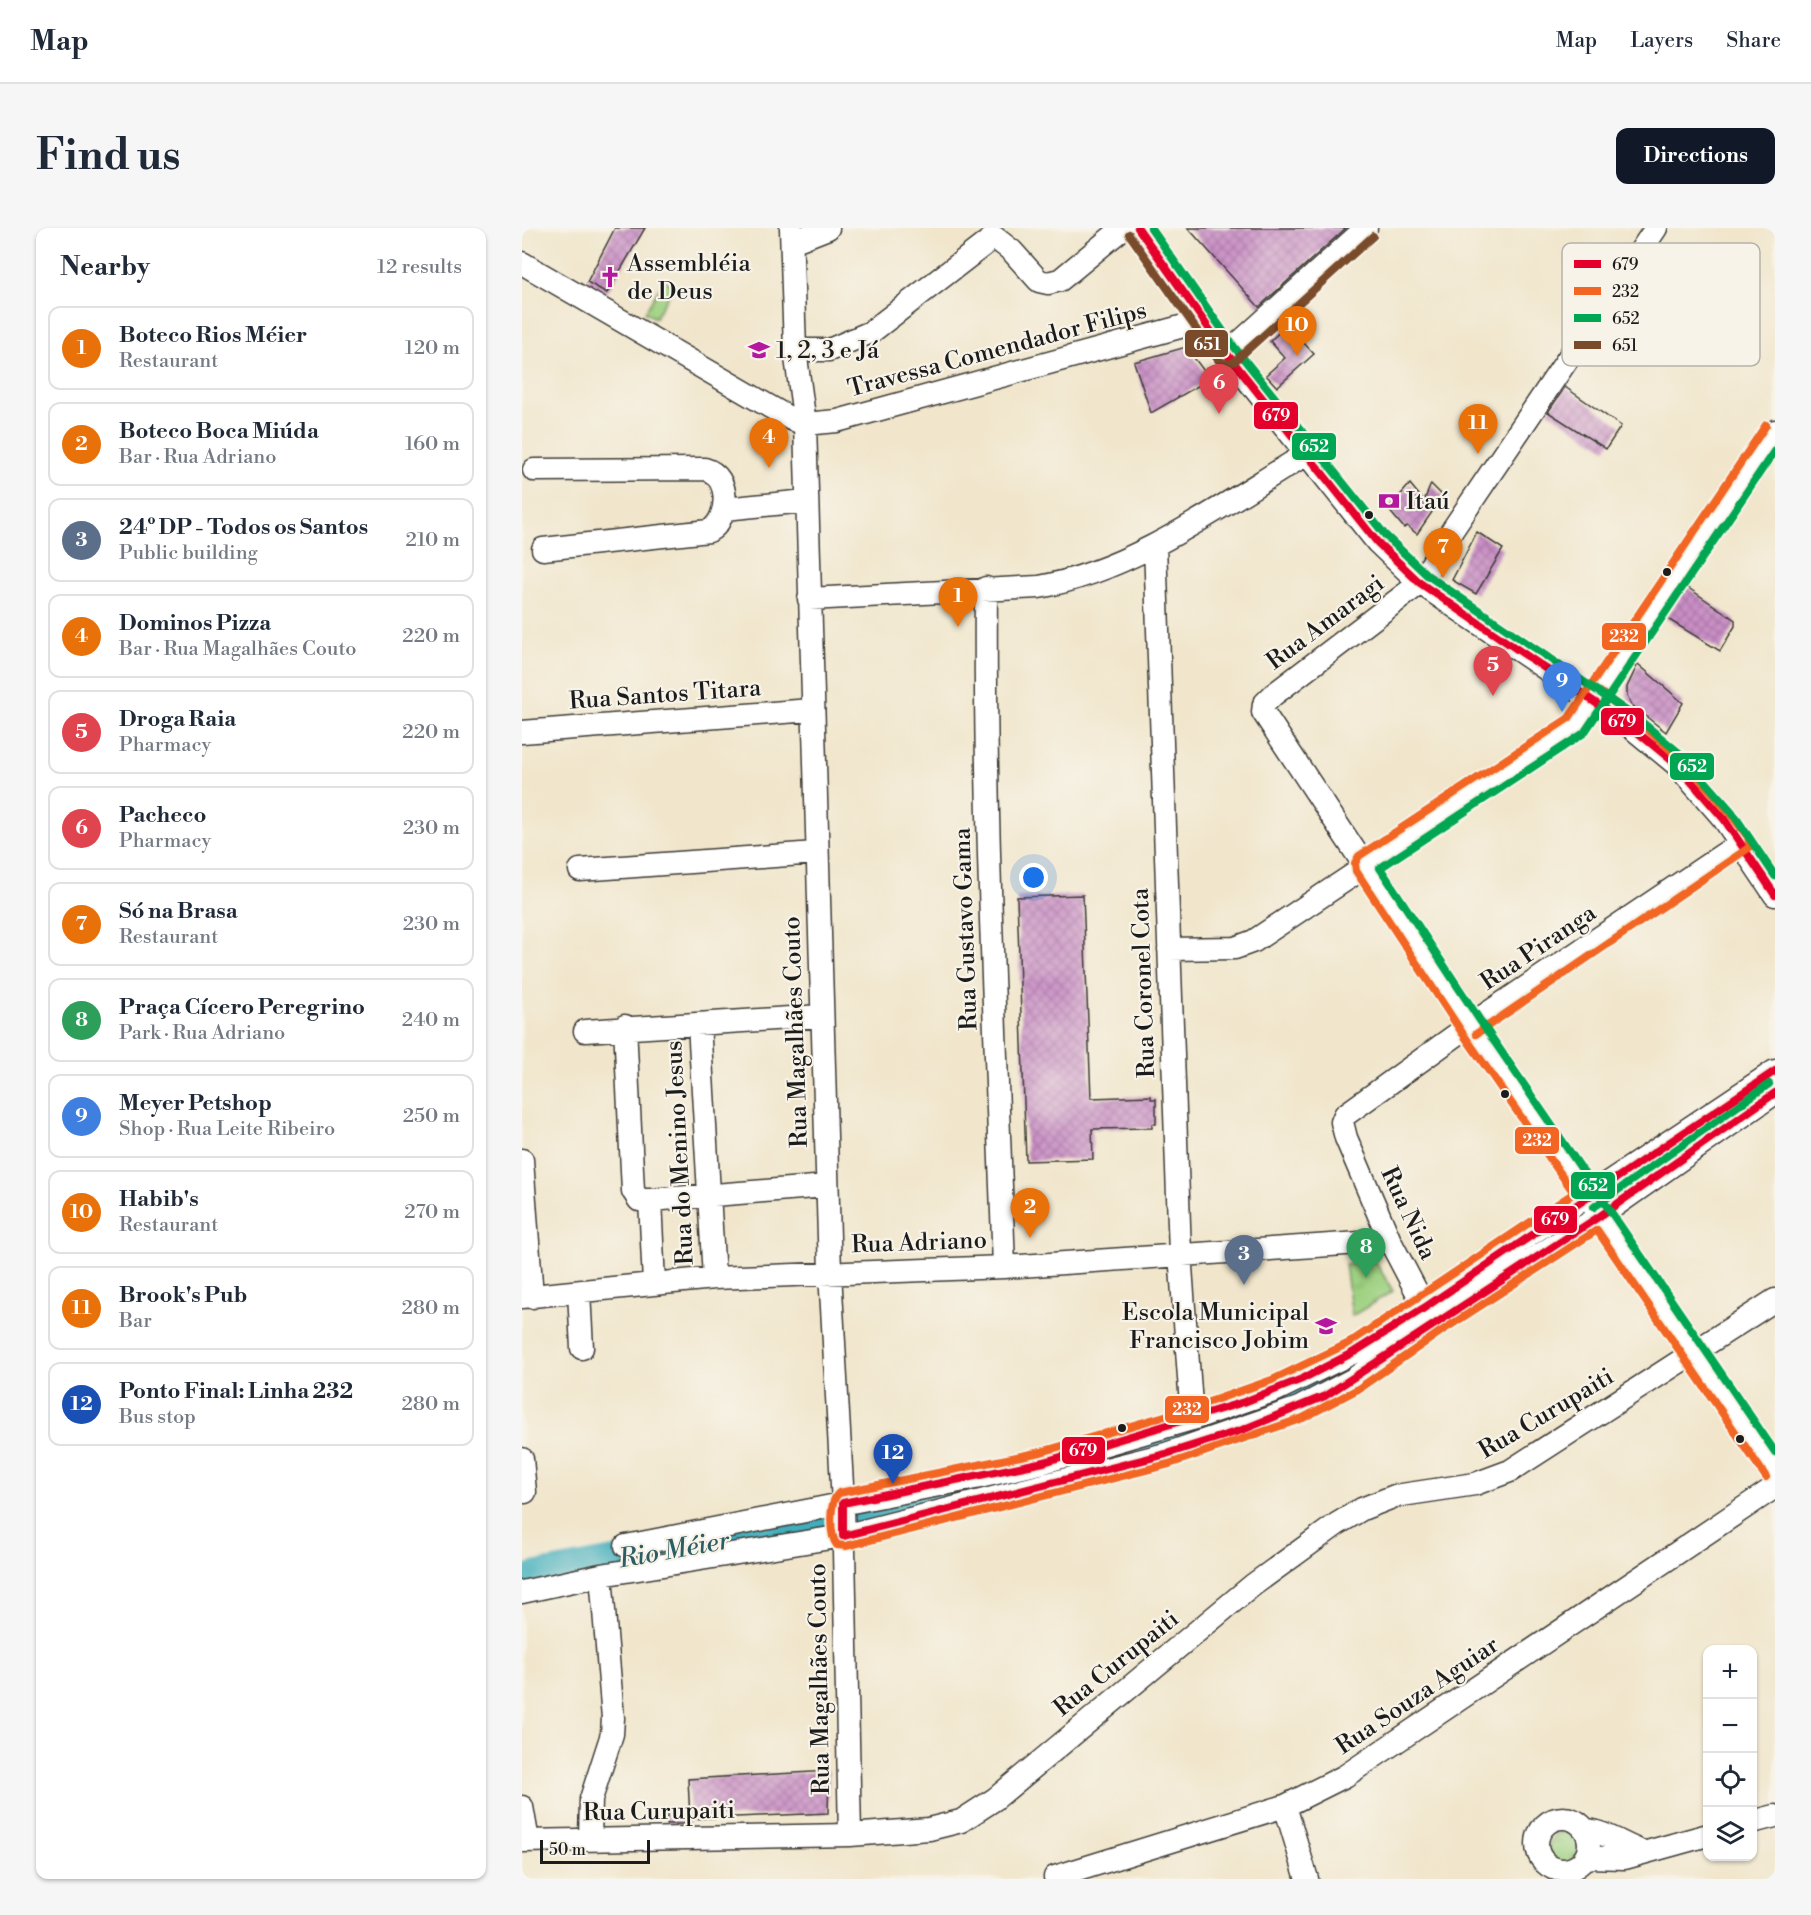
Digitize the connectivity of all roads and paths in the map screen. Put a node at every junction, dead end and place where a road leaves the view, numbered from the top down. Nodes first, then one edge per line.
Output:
1 (828, 228) edge
2 (1123, 228) edge
3 (1138, 228) edge
4 (1366, 228) edge
5 (1656, 228) edge
6 (988, 233) edge
7 (791, 235) edge
8 (1646, 243) edge
9 (525, 272) edge
10 (1202, 321) junction
11 (795, 350) junction
12 (1227, 354) junction
13 (1563, 366) edge
14 (805, 424) junction
15 (1775, 430) edge
16 (1305, 455) junction
17 (534, 470) dead end
18 (806, 501) junction
19 (724, 509) junction
20 (1155, 545) junction
21 (543, 549) dead end
22 (1420, 584) junction
23 (987, 588) junction
24 (809, 599) junction
25 (1594, 701) junction
26 (812, 710) junction
27 (522, 732) edge
28 (1740, 843) junction
29 (816, 854) junction
30 (1365, 865) junction
31 (580, 870) dead end
32 (1775, 894) edge
33 (1169, 949) junction
34 (821, 1016) junction
35 (699, 1024) junction
36 (1470, 1025) junction
37 (625, 1026) junction
38 (585, 1031) dead end
39 (1775, 1071) edge
40 (1775, 1093) edge
41 (1342, 1122) joint
42 (522, 1161) edge
43 (827, 1186) junction
44 (710, 1195) junction
45 (650, 1200) junction
46 (1595, 1206) junction
47 (1390, 1241) junction
48 (1180, 1253) junction
49 (1004, 1267) junction
50 (830, 1272) junction
51 (714, 1278) junction
52 (654, 1283) junction
53 (579, 1292) junction
54 (527, 1297) edge
55 (1775, 1300) edge
56 (1429, 1316) junction
57 (582, 1348) dead end
58 (1693, 1354) junction
59 (1192, 1419) junction
60 (522, 1459) edge
61 (1775, 1471) edge
62 (1775, 1487) edge
63 (525, 1492) dead end
64 (843, 1519) junction
65 (626, 1546) dead end
66 (601, 1575) junction
67 (522, 1592) edge
68 (1285, 1806) junction
69 (522, 1807) edge
70 (1775, 1816) edge
71 (1757, 1821) edge
72 (1586, 1830) junction
73 (850, 1834) junction
74 (1703, 1835) edge
75 (590, 1839) junction
76 (525, 1841) edge
77 (1642, 1852) junction
78 (1581, 1866) edge
79 (1554, 1872) edge
80 (1055, 1877) dead end
81 (1307, 1879) edge

1 - 7 street
2 - 6 street
3 - 10 street
4 - 12 street
5 - 8 street
6 - 11 street
7 - 11 street, Rua Magalhães Couto
9 - 14 street
10 - 12 street
10 - 14 street, Travessa Comendador Filips
11 - 14 street, Rua Magalhães Couto
12 - 16 street
13 - 22 street
14 - 18 street, Rua Magalhães Couto
15 - 25 street
16 - 20 street
16 - 22 street
17 - 19 street
18 - 19 street
18 - 24 street, Rua Magalhães Couto
19 - 21 street
20 - 23 street
20 - 33 street, Rua Coronel Cota
22 - 25 street
22 - 30 street, Rua Amaragi
23 - 24 street
23 - 49 street, Rua Gustavo Gama
24 - 26 street, Rua Magalhães Couto
25 - 28 street
25 - 30 street
26 - 27 street, Rua Santos Titara
26 - 29 street, Rua Magalhães Couto
28 - 32 street
28 - 36 street, Rua Piranga
29 - 31 street
29 - 34 street, Rua Magalhães Couto
30 - 33 street
30 - 36 street
33 - 48 street, Rua Coronel Cota
34 - 35 street
34 - 43 street, Rua Magalhães Couto
35 - 37 street
35 - 44 street, Rua do Menino Jesus
36 - 41 street, Rua Piranga
36 - 46 street
37 - 38 street
37 - 45 street
39 - 46 street
40 - 46 street
41 - 47 street, Rua Nida
42 - 54 street
43 - 44 street
43 - 50 street, Rua Magalhães Couto
44 - 45 street
44 - 51 street, Rua do Menino Jesus
45 - 52 street
46 - 56 street
46 - 58 street
47 - 48 street, Rua Adriano
47 - 56 street, Rua Nida
48 - 49 street, Rua Adriano
48 - 59 street, Rua Coronel Cota
49 - 50 street, Rua Adriano
50 - 51 street, Rua Adriano
50 - 64 street, Rua Magalhães Couto
51 - 52 street, Rua Adriano
52 - 53 street, Rua Adriano
53 - 54 street, Rua Adriano
53 - 57 street
55 - 58 street, Rua Curupaiti
56 - 59 street
56 - 64 street
58 - 61 street
58 - 73 street, Rua Curupaiti
59 - 64 street
60 - 63 street
62 - 68 street, Rua Souza Aguiar
64 - 65 street
64 - 66 street
64 - 73 street, Rua Magalhães Couto
66 - 67 street
66 - 75 street
68 - 80 street, Rua Souza Aguiar
68 - 81 street
69 - 76 street
70 - 71 street
72 - 77 street
72 - 78 street
72 - 79 street
73 - 75 street, Rua Curupaiti
74 - 77 street
75 - 76 street, Rua Curupaiti
77 - 78 street
78 - 79 street

